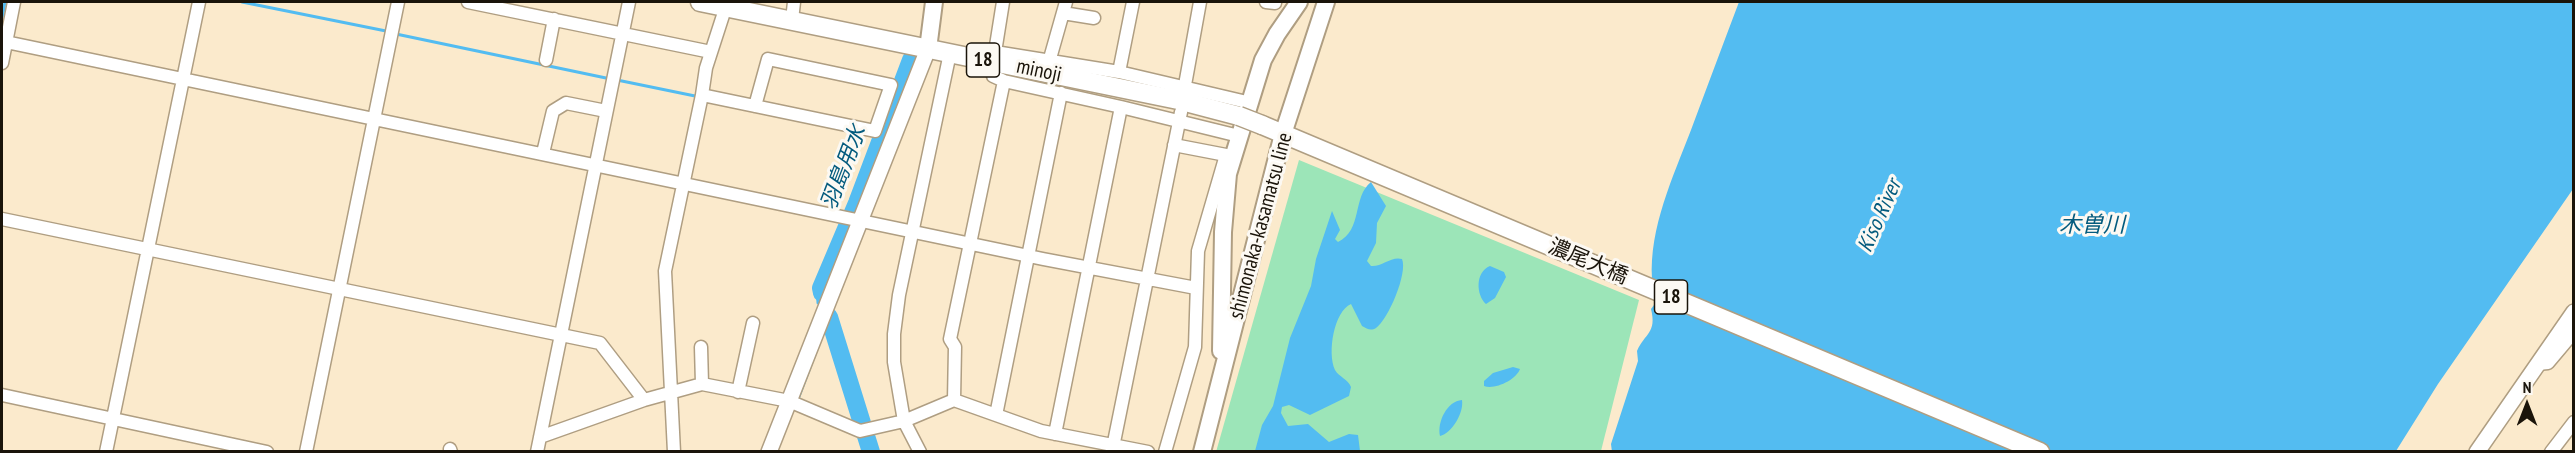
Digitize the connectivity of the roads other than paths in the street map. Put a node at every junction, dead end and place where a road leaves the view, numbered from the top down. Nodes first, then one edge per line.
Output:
1 (14, 2) edge
2 (199, 2) edge
3 (398, 2) edge
4 (468, 2) edge
5 (629, 2) edge
6 (700, 2) edge
7 (794, 2) edge
8 (934, 2) edge
9 (1003, 2) edge
10 (1133, 2) edge
11 (1200, 2) edge
12 (1299, 2) edge
13 (1326, 2) edge
14 (727, 4) edge
15 (1064, 7) edge
16 (1094, 18) dead end
17 (554, 19) junction
18 (792, 20) junction
19 (622, 34) junction
20 (6, 42) junction
21 (928, 49) junction
22 (711, 52) junction
23 (950, 53) junction
24 (993, 57) junction
25 (546, 60) dead end
26 (1050, 62) junction
27 (2, 63) edge
28 (1119, 72) junction
29 (183, 79) junction
30 (1004, 81) junction
31 (1185, 86) junction
32 (899, 87) junction
33 (1061, 93) junction
34 (702, 95) junction
35 (1251, 103) junction
36 (755, 105) junction
37 (1120, 107) junction
38 (606, 111) junction
39 (1179, 116) junction
40 (374, 118) junction
41 (1283, 134) junction
42 (1239, 136) junction
43 (1302, 142) joint
44 (1174, 144) junction
45 (543, 153) junction
46 (595, 164) junction
47 (682, 184) junction
48 (853, 218) junction
49 (2, 219) edge
50 (912, 230) junction
51 (970, 242) junction
52 (149, 248) junction
53 (1027, 255) junction
54 (1088, 268) junction
55 (1146, 280) junction
56 (1196, 288) junction
57 (340, 290) junction
58 (2574, 312) edge
59 (753, 323) dead end
60 (2574, 332) edge
61 (561, 335) junction
62 (701, 347) dead end
63 (2537, 364) junction
64 (1221, 379) junction
65 (702, 384) junction
66 (738, 392) junction
67 (673, 394) junction
68 (2, 395) edge
69 (644, 400) junction
70 (954, 400) junction
71 (789, 401) junction
72 (996, 415) junction
73 (112, 418) junction
74 (904, 421) junction
75 (2574, 422) edge
76 (1055, 434) junction
77 (540, 437) junction
78 (1112, 448) edge
79 (106, 452) edge
80 (267, 452) edge
81 (306, 452) edge
82 (537, 452) edge
83 (674, 452) edge
84 (769, 452) edge
85 (920, 452) edge
86 (1148, 452) edge
87 (1166, 452) edge
88 (1202, 452) edge
89 (2040, 452) edge
90 (2477, 452) edge
91 (2551, 452) edge

1 - 20 street
2 - 29 street
3 - 40 street
4 - 17 street
5 - 19 street
6 - 14 main road, minoji / 18
7 - 18 street
8 - 21 main road
9 - 24 street
10 - 28 street
11 - 31 street
12 - 35 main road
13 - 41 main road, shimonaka-kasamatsu line
14 - 18 main road, minoji / 18
14 - 22 street
15 - 16 street
15 - 26 street
17 - 19 street
17 - 25 street
18 - 21 main road, minoji / 18
19 - 22 street
19 - 38 street
20 - 27 street
20 - 29 street
21 - 23 main road, minoji / 18
21 - 32 street
22 - 34 street
23 - 24 main road, minoji / 18
23 - 50 street
24 - 26 street
24 - 30 street
24 - 41 main road, minoji / 18, bridge
26 - 28 street
28 - 31 street
29 - 40 street
29 - 52 street
30 - 33 street
30 - 51 street
31 - 35 street
32 - 36 street
32 - 36 street
32 - 48 street
33 - 37 street
33 - 53 street
34 - 36 street
34 - 47 street
35 - 42 main road
37 - 39 street
37 - 54 street
38 - 45 street
38 - 46 street
39 - 42 street
39 - 44 street
40 - 45 street
40 - 57 street
41 - 43 main road, minoji / 18
41 - 64 main road, shimonaka-kasamatsu line
42 - 64 main road
43 - 89 main road, 濃尾大橋 / 18
44 - 55 street
44 - 56 street
45 - 46 street
46 - 47 street
46 - 61 street
47 - 48 street
47 - 67 street
48 - 50 street
48 - 71 street
49 - 52 street
50 - 51 street
50 - 74 street
51 - 53 street
51 - 70 street
52 - 57 street
52 - 73 street
53 - 54 street
53 - 72 street
54 - 55 street
54 - 76 street
55 - 56 street
55 - 78 street
56 - 87 street
57 - 61 street
57 - 81 street
58 - 63 street
59 - 66 street
60 - 63 street
61 - 69 street
61 - 77 street
62 - 65 street
63 - 90 street
64 - 88 main road, shimonaka-kasamatsu line
65 - 66 street
65 - 67 street
66 - 71 street
67 - 69 street
67 - 83 street
68 - 73 street
69 - 77 street
70 - 72 street
70 - 74 street
71 - 74 street
71 - 84 street
72 - 76 street
73 - 79 street
73 - 80 street
74 - 85 street
75 - 91 street
76 - 78 street
77 - 82 street
78 - 86 street

